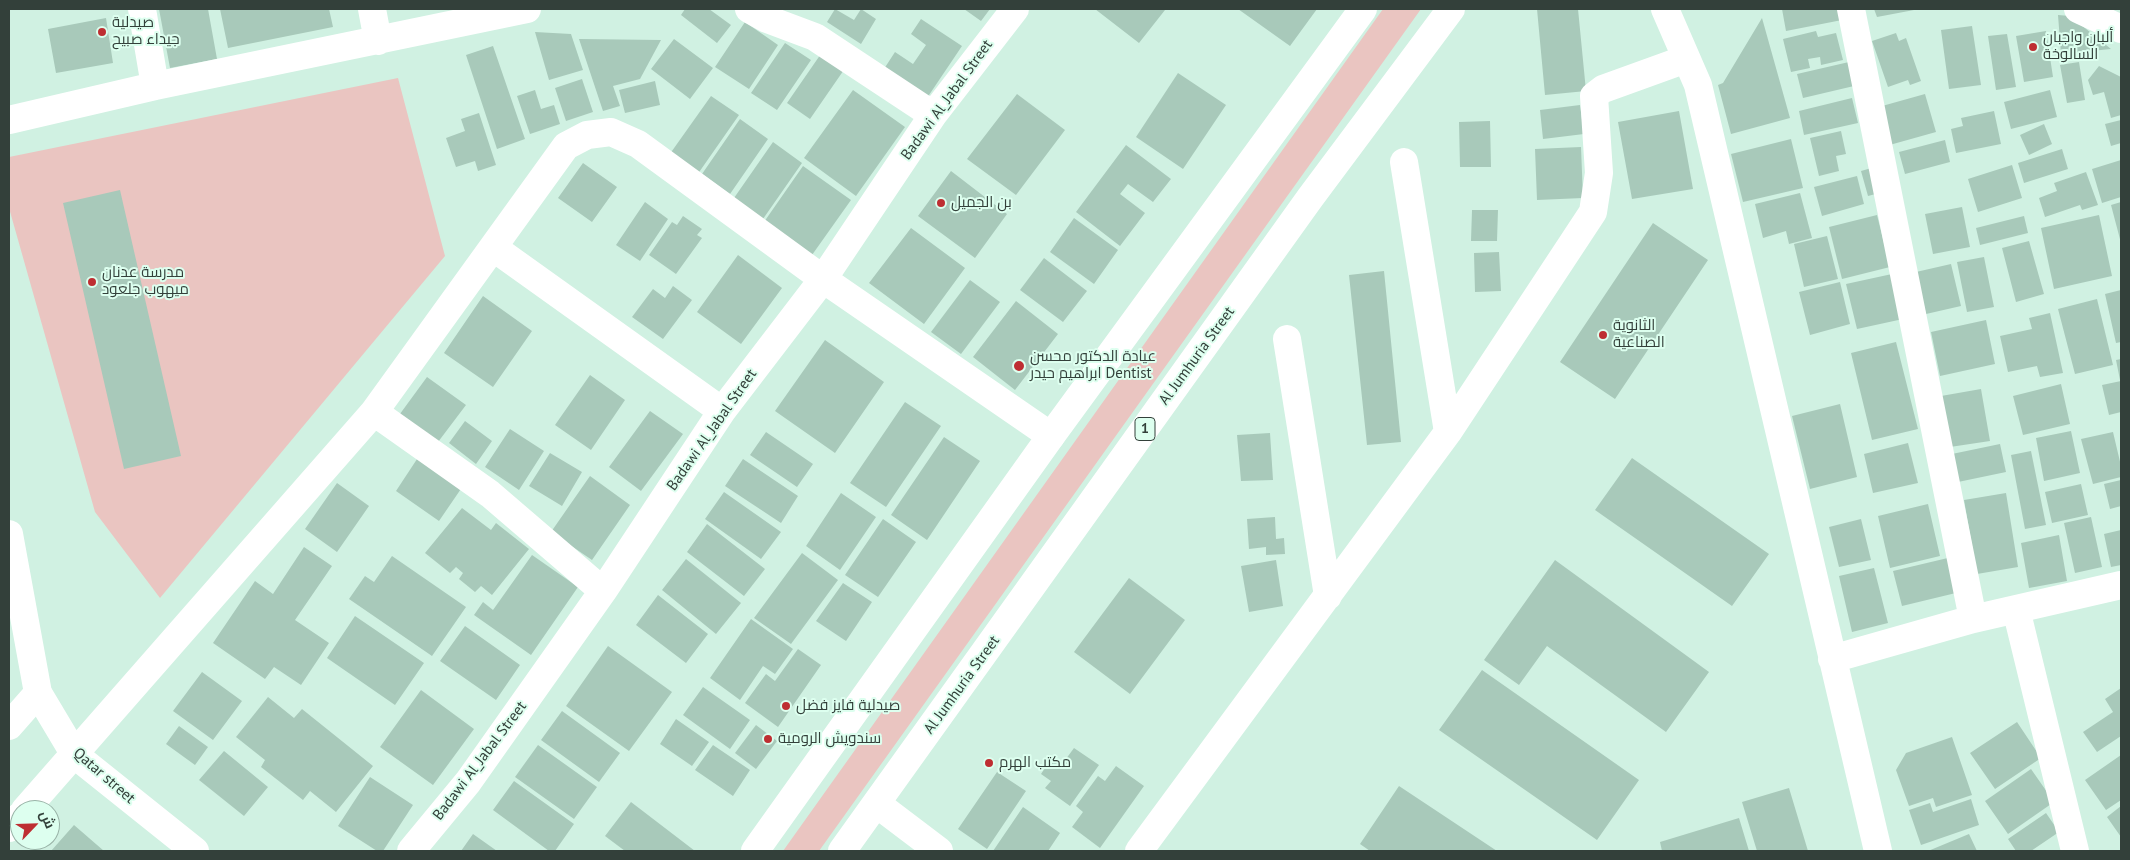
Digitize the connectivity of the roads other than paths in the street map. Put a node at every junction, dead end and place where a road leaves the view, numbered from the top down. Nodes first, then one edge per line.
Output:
1 (142, 9) edge
2 (372, 9) edge
3 (527, 9) edge
4 (749, 9) edge
5 (1015, 9) edge
6 (1363, 9) edge
7 (1451, 9) edge
8 (1665, 9) edge
9 (1852, 9) edge
10 (2078, 9) edge
11 (2121, 29) edge
12 (378, 41) junction
13 (1686, 59) junction
14 (155, 86) junction
15 (933, 115) junction
16 (9, 120) edge
17 (1404, 162) dead end
18 (494, 248) junction
19 (823, 280) junction
20 (1287, 339) dead end
21 (722, 411) junction
22 (374, 412) junction
23 (1448, 432) junction
24 (1051, 436) junction
25 (9, 534) edge
26 (2121, 585) edge
27 (603, 591) junction
28 (1328, 596) junction
29 (2016, 609) junction
30 (1973, 619) junction
31 (1832, 659) junction
32 (38, 693) junction
33 (9, 726) edge
34 (75, 755) junction
35 (34, 800) edge
36 (877, 804) junction
37 (195, 851) edge
38 (411, 851) edge
39 (755, 851) edge
40 (842, 851) edge
41 (939, 851) edge
42 (1139, 851) edge
43 (1878, 851) edge
44 (2074, 851) edge

1 - 14 street
2 - 12 street
3 - 12 street
4 - 15 street
5 - 15 street, Badawi Al_Jabal Street
6 - 24 street
7 - 36 street, Al Jumhuria Street / 1
8 - 13 street
9 - 30 street
10 - 11 street
12 - 14 street
13 - 23 street
13 - 31 street
14 - 16 street
15 - 19 street, Badawi Al_Jabal Street
17 - 23 street
18 - 19 street
18 - 21 street
18 - 22 street
19 - 21 street, Badawi Al_Jabal Street
19 - 24 street
20 - 28 street
21 - 27 street, Badawi Al_Jabal Street
22 - 27 street
22 - 34 street
23 - 28 street
24 - 39 street
25 - 32 street, Qatar street
26 - 29 street
27 - 38 street, Badawi Al_Jabal Street
28 - 42 street
29 - 30 street
29 - 44 street
30 - 31 street
31 - 43 street
32 - 33 street
32 - 34 street, Qatar street
34 - 35 street
34 - 37 street, Qatar street
36 - 40 street, Al Jumhuria Street / 1
36 - 41 street

